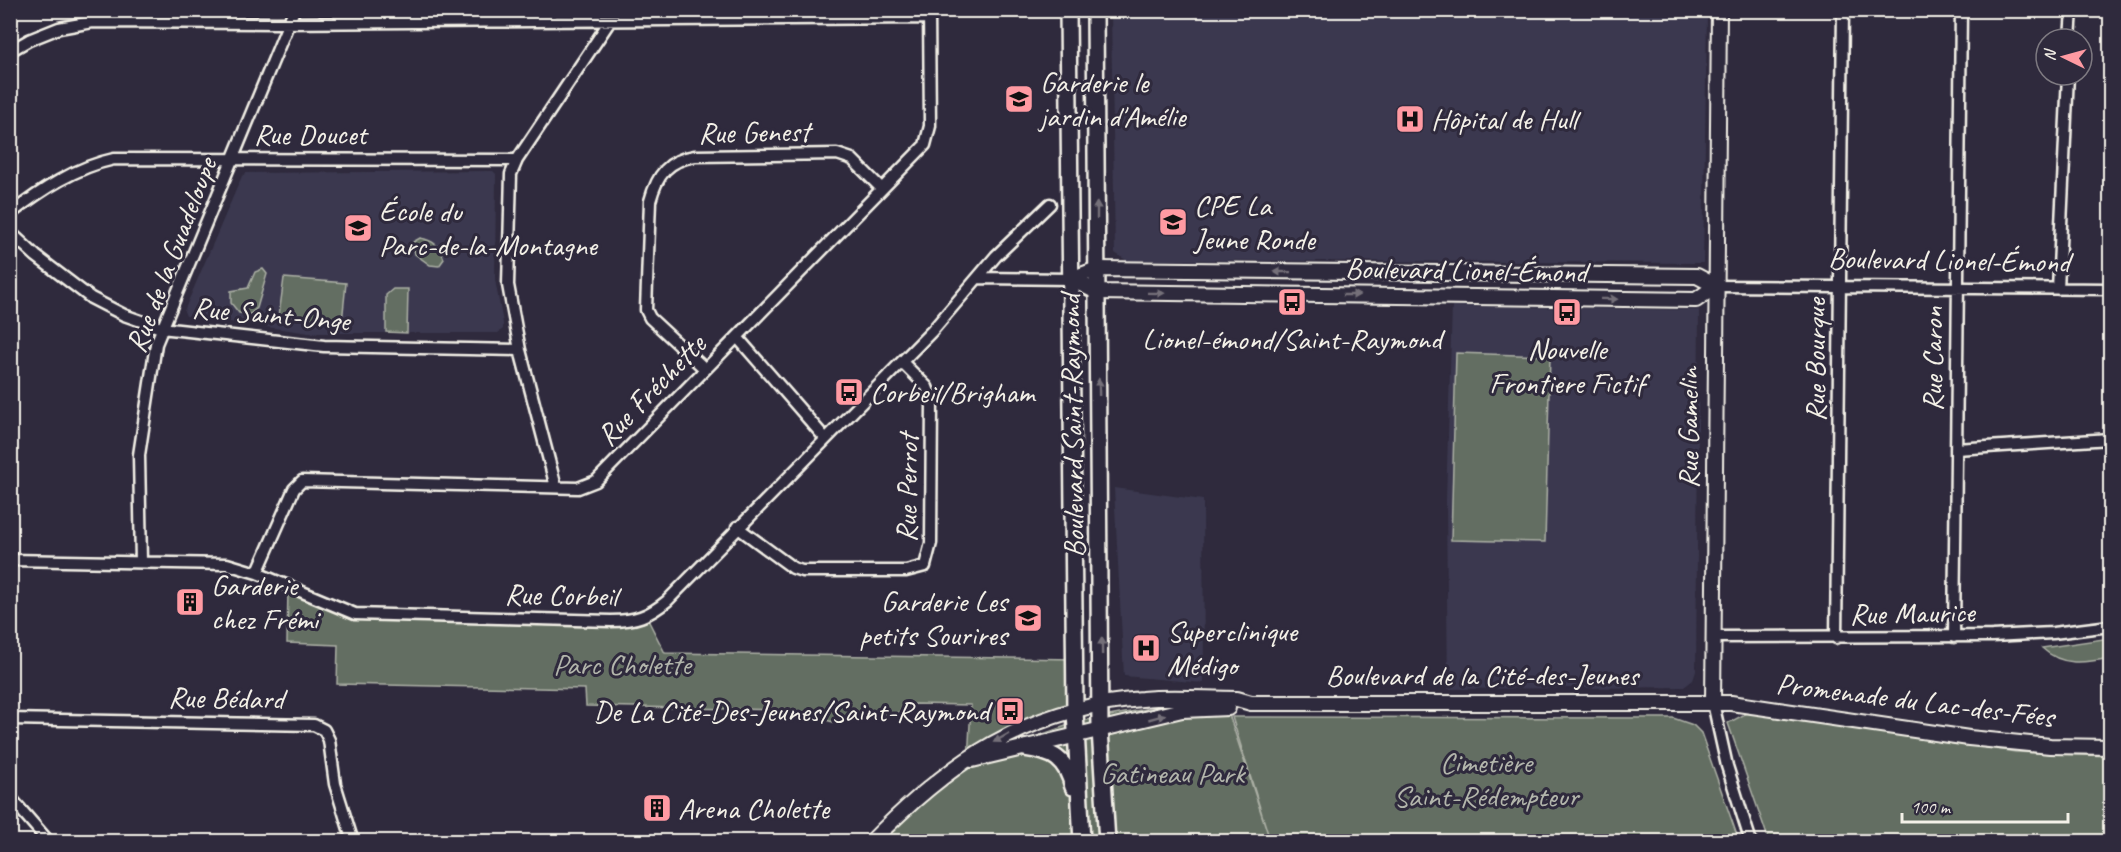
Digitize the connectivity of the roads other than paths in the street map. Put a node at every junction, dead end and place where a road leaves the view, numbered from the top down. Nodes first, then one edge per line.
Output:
1 (294, 10) edge
2 (1068, 10) edge
3 (1095, 10) edge
4 (1719, 10) edge
5 (1843, 10) edge
6 (1960, 10) edge
7 (2072, 10) edge
8 (929, 14) edge
9 (610, 21) junction
10 (288, 23) junction
11 (2071, 27) edge
12 (10, 51) edge
13 (2067, 87) edge
14 (234, 158) junction
15 (517, 160) junction
16 (882, 189) junction
17 (1050, 204) dead end
18 (10, 214) edge
19 (10, 232) edge
20 (1098, 268) junction
21 (979, 278) junction
22 (1071, 279) junction
23 (1716, 286) junction
24 (1839, 286) junction
25 (1956, 286) junction
26 (2058, 289) junction
27 (2110, 289) edge
28 (1097, 292) junction
29 (162, 328) junction
30 (737, 336) junction
31 (520, 350) junction
32 (902, 362) junction
33 (705, 369) junction
34 (825, 438) junction
35 (2110, 439) edge
36 (1956, 449) junction
37 (556, 487) junction
38 (737, 527) junction
39 (10, 560) edge
40 (141, 562) junction
41 (256, 573) junction
42 (2110, 626) edge
43 (1713, 637) junction
44 (1954, 637) junction
45 (1836, 638) junction
46 (1251, 703) junction
47 (1713, 703) junction
48 (1101, 705) junction
49 (1075, 711) junction
50 (10, 719) edge
51 (1100, 729) junction
52 (1076, 734) junction
53 (2110, 747) edge
54 (1025, 748) junction
55 (968, 761) junction
56 (10, 797) edge
57 (1079, 808) junction
58 (49, 842) edge
59 (353, 842) edge
60 (871, 842) edge
61 (1082, 842) edge
62 (1107, 842) edge
63 (1751, 842) edge

1 - 10 street, Rue de la Guadeloupe
2 - 22 main road, Boulevard Saint-Raymond
20 -> 3 main road, Boulevard Saint-Raymond
4 - 23 street, Rue Gamelin
5 - 24 street, Rue Bourque
6 - 25 street, Rue Caron
7 - 11 street
8 - 9 street
8 - 16 street, Rue Fréchette
9 - 10 street
9 - 15 street
10 - 12 street
10 - 14 street, Rue de la Guadeloupe
13 - 26 street
14 - 15 street, Rue Doucet
14 - 18 street, Rue Doucet
14 - 29 street, Rue de la Guadeloupe
15 - 31 street
16 - 30 street, Rue Fréchette
16 - 33 street, Rue Genest
17 - 21 street, Rue Corbeil
19 - 29 street, Rue Saint-Onge
20 - 22 street, Boulevard Lionel-Émond
23 -> 20 street, Boulevard Lionel-Émond
20 - 28 main road, Boulevard Saint-Raymond
21 - 22 street
21 - 32 street, Rue Corbeil
22 - 28 street, Boulevard Lionel-Émond
22 - 49 main road, Boulevard Saint-Raymond
23 - 24 street, Boulevard Lionel-Émond
28 -> 23 street, Boulevard Lionel-Émond
23 - 43 street, Rue Gamelin
24 - 25 street, Boulevard Lionel-Émond
24 - 45 street, Rue Bourque
25 - 26 street, Boulevard Lionel-Émond
25 - 36 street, Rue Caron
26 - 27 street, Boulevard Lionel-Émond
48 -> 28 main road, Boulevard Saint-Raymond
29 - 31 street, Rue Saint-Onge
29 - 40 street, Rue de la Guadeloupe
30 - 33 street, Rue Fréchette
30 - 34 street
31 - 37 street
32 - 34 street, Rue Corbeil
32 - 38 street, Rue Perrot
33 - 37 street, Rue Fréchette
34 - 38 street, Rue Corbeil
35 - 36 street
36 - 44 street, Rue Caron
37 - 41 street, Rue Fréchette
38 - 41 street, Rue Corbeil
39 - 40 street, Rue Corbeil
40 - 41 street, Rue Corbeil
42 - 44 street, Rue Maurice
43 - 45 street, Rue Maurice
43 - 47 street, Rue Gamelin
44 - 45 street, Rue Maurice
46 - 47 street, Boulevard de la Cité-des-Jeunes
46 - 48 street, Boulevard de la Cité-des-Jeunes
51 -> 46 street, Boulevard de la Cité-des-Jeunes
47 - 53 street, Promenade du Lac-des-Fées
47 - 63 street, Rue Gamelin
48 - 49 street, Boulevard de la Cité-des-Jeunes
48 - 51 main road, Boulevard Saint-Raymond
49 - 52 main road, Boulevard Saint-Raymond
49 -> 55 street, Boulevard de la Cité-des-Jeunes
50 - 59 street, Rue Bédard
51 - 52 street, Boulevard de la Cité-des-Jeunes
51 - 62 main road, Boulevard Saint-Raymond
52 - 54 street, Boulevard de la Cité-des-Jeunes
52 - 57 main road, Boulevard Saint-Raymond
54 - 55 street, Boulevard de la Cité-des-Jeunes
54 - 57 main road
55 - 60 street, Boulevard de la Cité-des-Jeunes
56 - 58 street
57 - 61 main road, Boulevard Saint-Raymond

